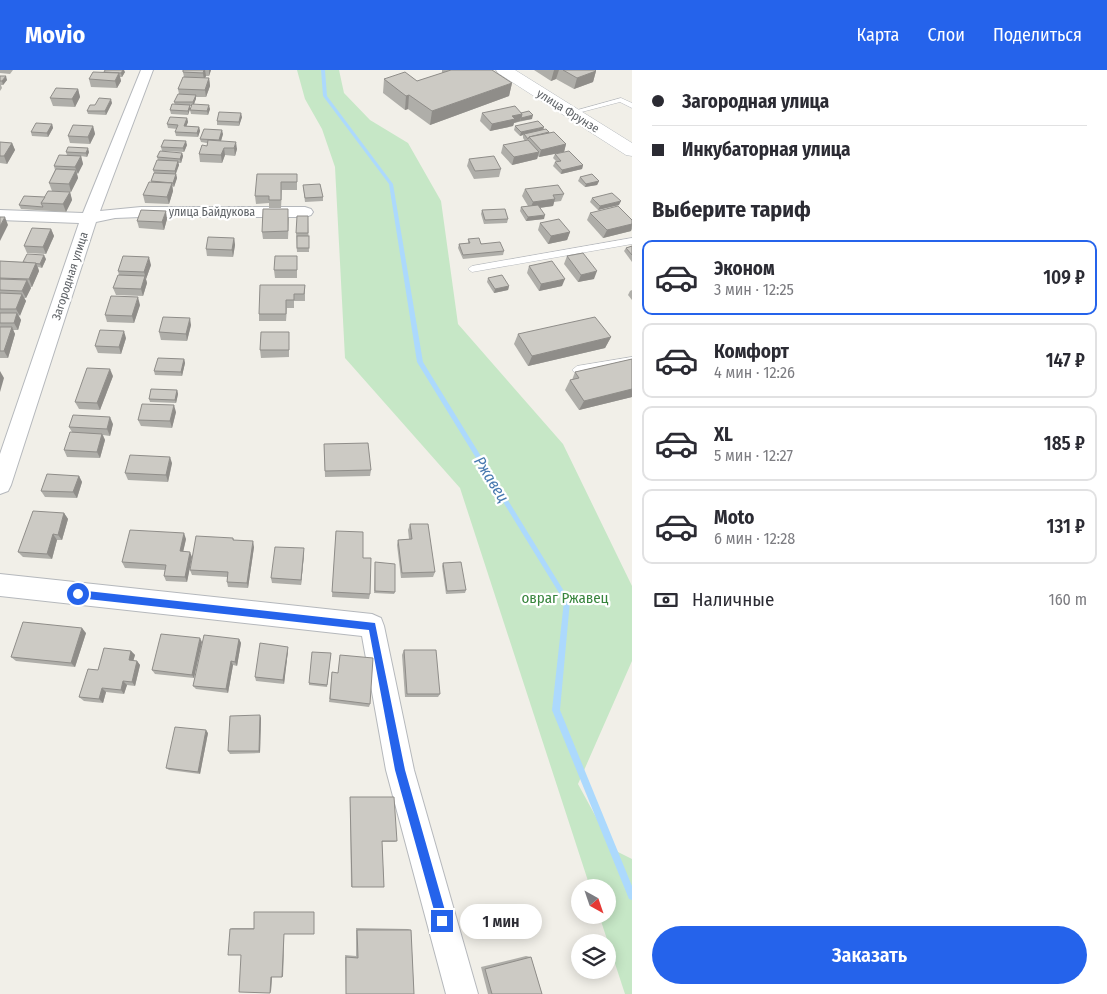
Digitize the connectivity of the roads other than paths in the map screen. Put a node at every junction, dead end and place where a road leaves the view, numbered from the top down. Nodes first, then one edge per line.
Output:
1 (147, 70) edge
2 (504, 70) edge
3 (632, 106) edge
4 (570, 113) junction
5 (632, 152) edge
6 (305, 212) dead end
7 (0, 215) edge
8 (89, 218) junction
9 (632, 241) edge
10 (472, 269) dead end
11 (632, 360) edge
12 (577, 370) edge
13 (0, 485) edge
14 (0, 585) edge
15 (462, 994) edge

1 - 8 street, Загородная улица
2 - 4 street, улица Фрунзе
3 - 4 lane
4 - 5 street, улица Фрунзе
6 - 8 street, улица Байдукова
7 - 8 street, улица Байдукова
8 - 13 street, Загородная улица
9 - 10 lane
11 - 12 lane
14 - 15 street

